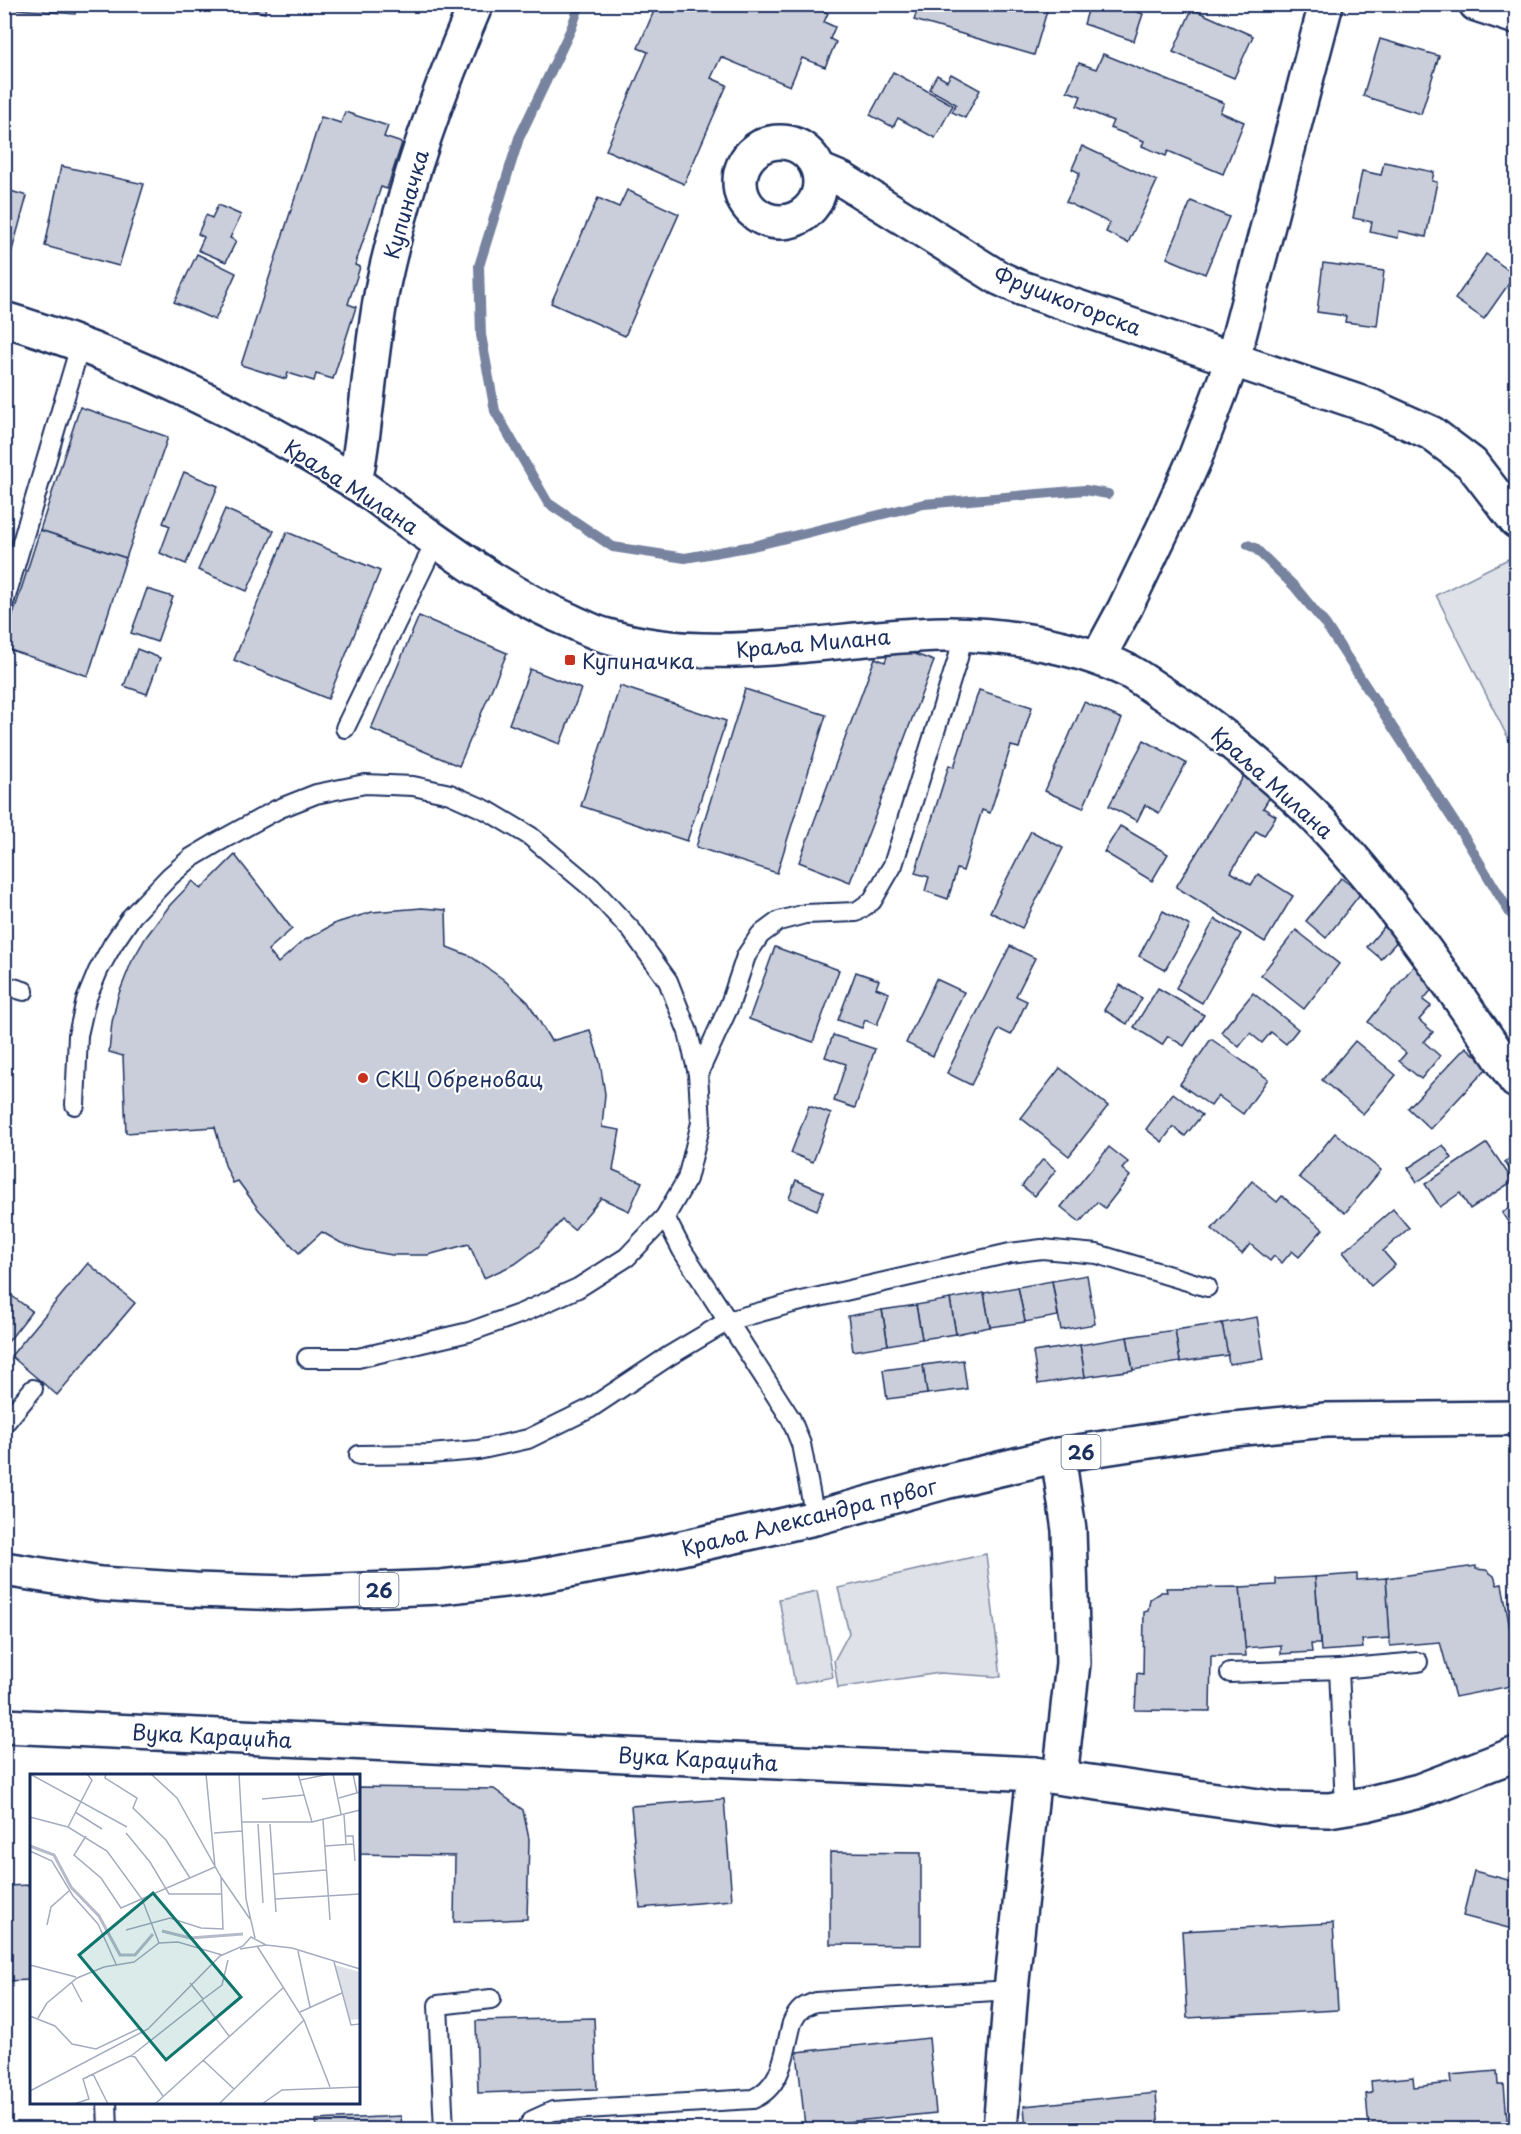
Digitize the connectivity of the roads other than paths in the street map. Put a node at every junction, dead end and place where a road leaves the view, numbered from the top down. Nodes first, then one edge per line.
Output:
1 (476, 4) edge
2 (1326, 4) edge
3 (1476, 4) edge
4 (1516, 17) edge
5 (819, 170) dead end
6 (4, 319) edge
7 (80, 346) junction
8 (1233, 359) junction
9 (355, 483) junction
10 (1516, 521) edge
11 (436, 540) junction
12 (4, 603) edge
13 (963, 634) junction
14 (1098, 658) junction
15 (345, 728) dead end
16 (4, 985) edge
17 (24, 991) dead end
18 (698, 1074) junction
19 (1516, 1081) edge
20 (75, 1105) dead end
21 (664, 1217) junction
22 (1207, 1287) dead end
23 (728, 1321) junction
24 (308, 1358) dead end
25 (33, 1389) dead end
26 (1516, 1418) edge
27 (4, 1424) edge
28 (359, 1455) dead end
29 (1058, 1455) junction
30 (815, 1518) junction
31 (4, 1569) edge
32 (1418, 1662) dead end
33 (1339, 1669) junction
34 (1230, 1673) dead end
35 (4, 1726) edge
36 (1516, 1754) edge
37 (1047, 1776) junction
38 (1345, 1807) junction
39 (1011, 1990) junction
40 (491, 1999) dead end
41 (107, 2104) edge
42 (108, 2130) edge
43 (444, 2130) edge
44 (525, 2130) edge
45 (1000, 2130) edge

1 - 9 street, Купиначка
2 - 8 street
3 - 4 street
5 - 8 street, Фрушкогорска
6 - 7 street, Краља Милана
7 - 9 street, Краља Милана
7 - 12 lane
8 - 10 street, Фрушкогорска
8 - 14 street
9 - 11 street, Краља Милана
11 - 13 street, Краља Милана
11 - 15 lane
13 - 14 street, Краља Милана
13 - 18 lane
14 - 19 street, Краља Милана
16 - 17 lane
18 - 20 lane
18 - 21 lane
21 - 23 lane
21 - 24 lane
22 - 23 lane
23 - 28 lane
23 - 30 lane
25 - 27 lane
26 - 29 street, Краља Александра првог / 26
29 - 30 street, Краља Александра првог / 26
29 - 37 street
30 - 31 street, Краља Александра првог / 26
32 - 33 lane
33 - 34 lane
33 - 38 lane
35 - 37 street, Вука Караџића
36 - 38 street, Вука Караџића
37 - 38 street, Вука Караџића
37 - 39 street
39 - 44 lane
39 - 45 street
40 - 43 lane
41 - 42 lane

